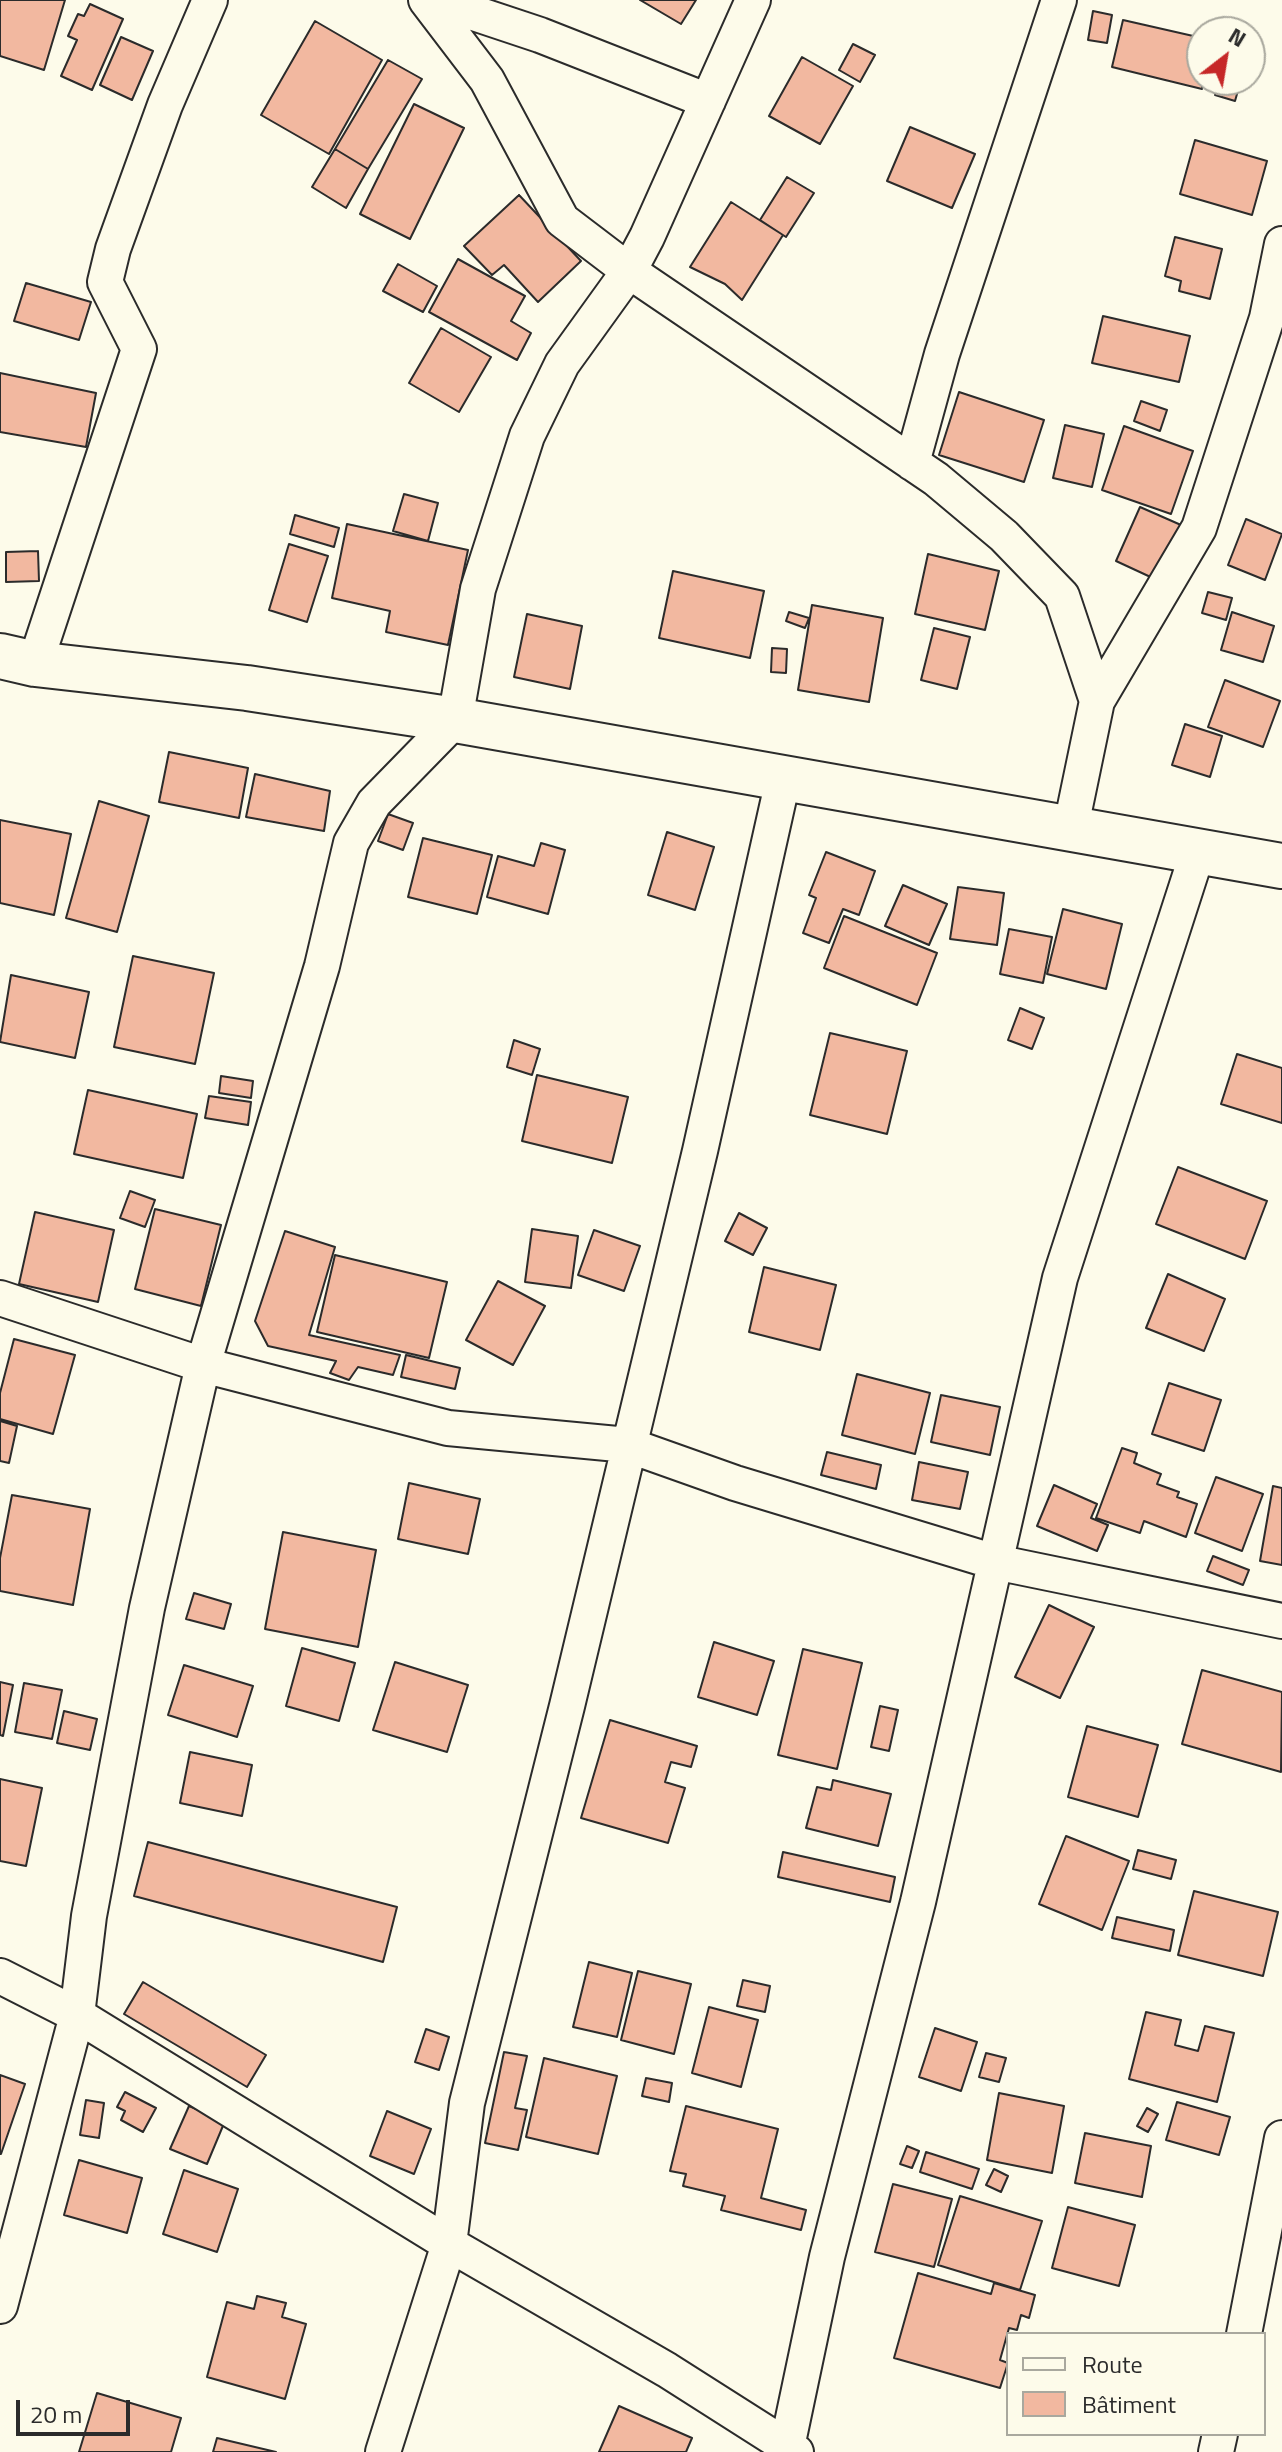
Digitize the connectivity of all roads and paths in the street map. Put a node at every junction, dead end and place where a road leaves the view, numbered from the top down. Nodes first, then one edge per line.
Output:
1 (210, 0) edge
2 (426, 0) edge
3 (435, 0) edge
4 (753, 0) edge
5 (1059, 0) edge
6 (708, 101) junction
7 (1282, 244) edge
8 (629, 271) junction
9 (912, 463) junction
10 (18, 660) edge
11 (1097, 701) junction
12 (455, 720) junction
13 (783, 780) junction
14 (1070, 831) junction
15 (1197, 854) junction
16 (1282, 866) edge
17 (0, 1298) edge
18 (203, 1365) junction
19 (628, 1445) junction
20 (995, 1562) junction
21 (1282, 1621) edge
22 (0, 1976) edge
23 (77, 2015) junction
24 (1282, 2138) edge
25 (449, 2244) junction
26 (0, 2306) edge
27 (1244, 2332) edge
28 (792, 2449) edge
29 (383, 2452) edge

1 - 10 street
2 - 8 street
3 - 6 street
4 - 6 street
5 - 9 street
6 - 8 street
7 - 11 street
8 - 9 street
8 - 12 street
9 - 11 street
10 - 12 main road
11 - 14 street
12 - 13 main road
12 - 18 street
13 - 14 main road
13 - 19 street
14 - 15 main road
15 - 16 main road
15 - 20 street
17 - 18 street
18 - 19 street
18 - 23 street
19 - 20 street
19 - 25 street
20 - 21 street
20 - 28 street
22 - 23 street
23 - 25 street
23 - 26 street
24 - 27 street
25 - 28 street
25 - 29 street

